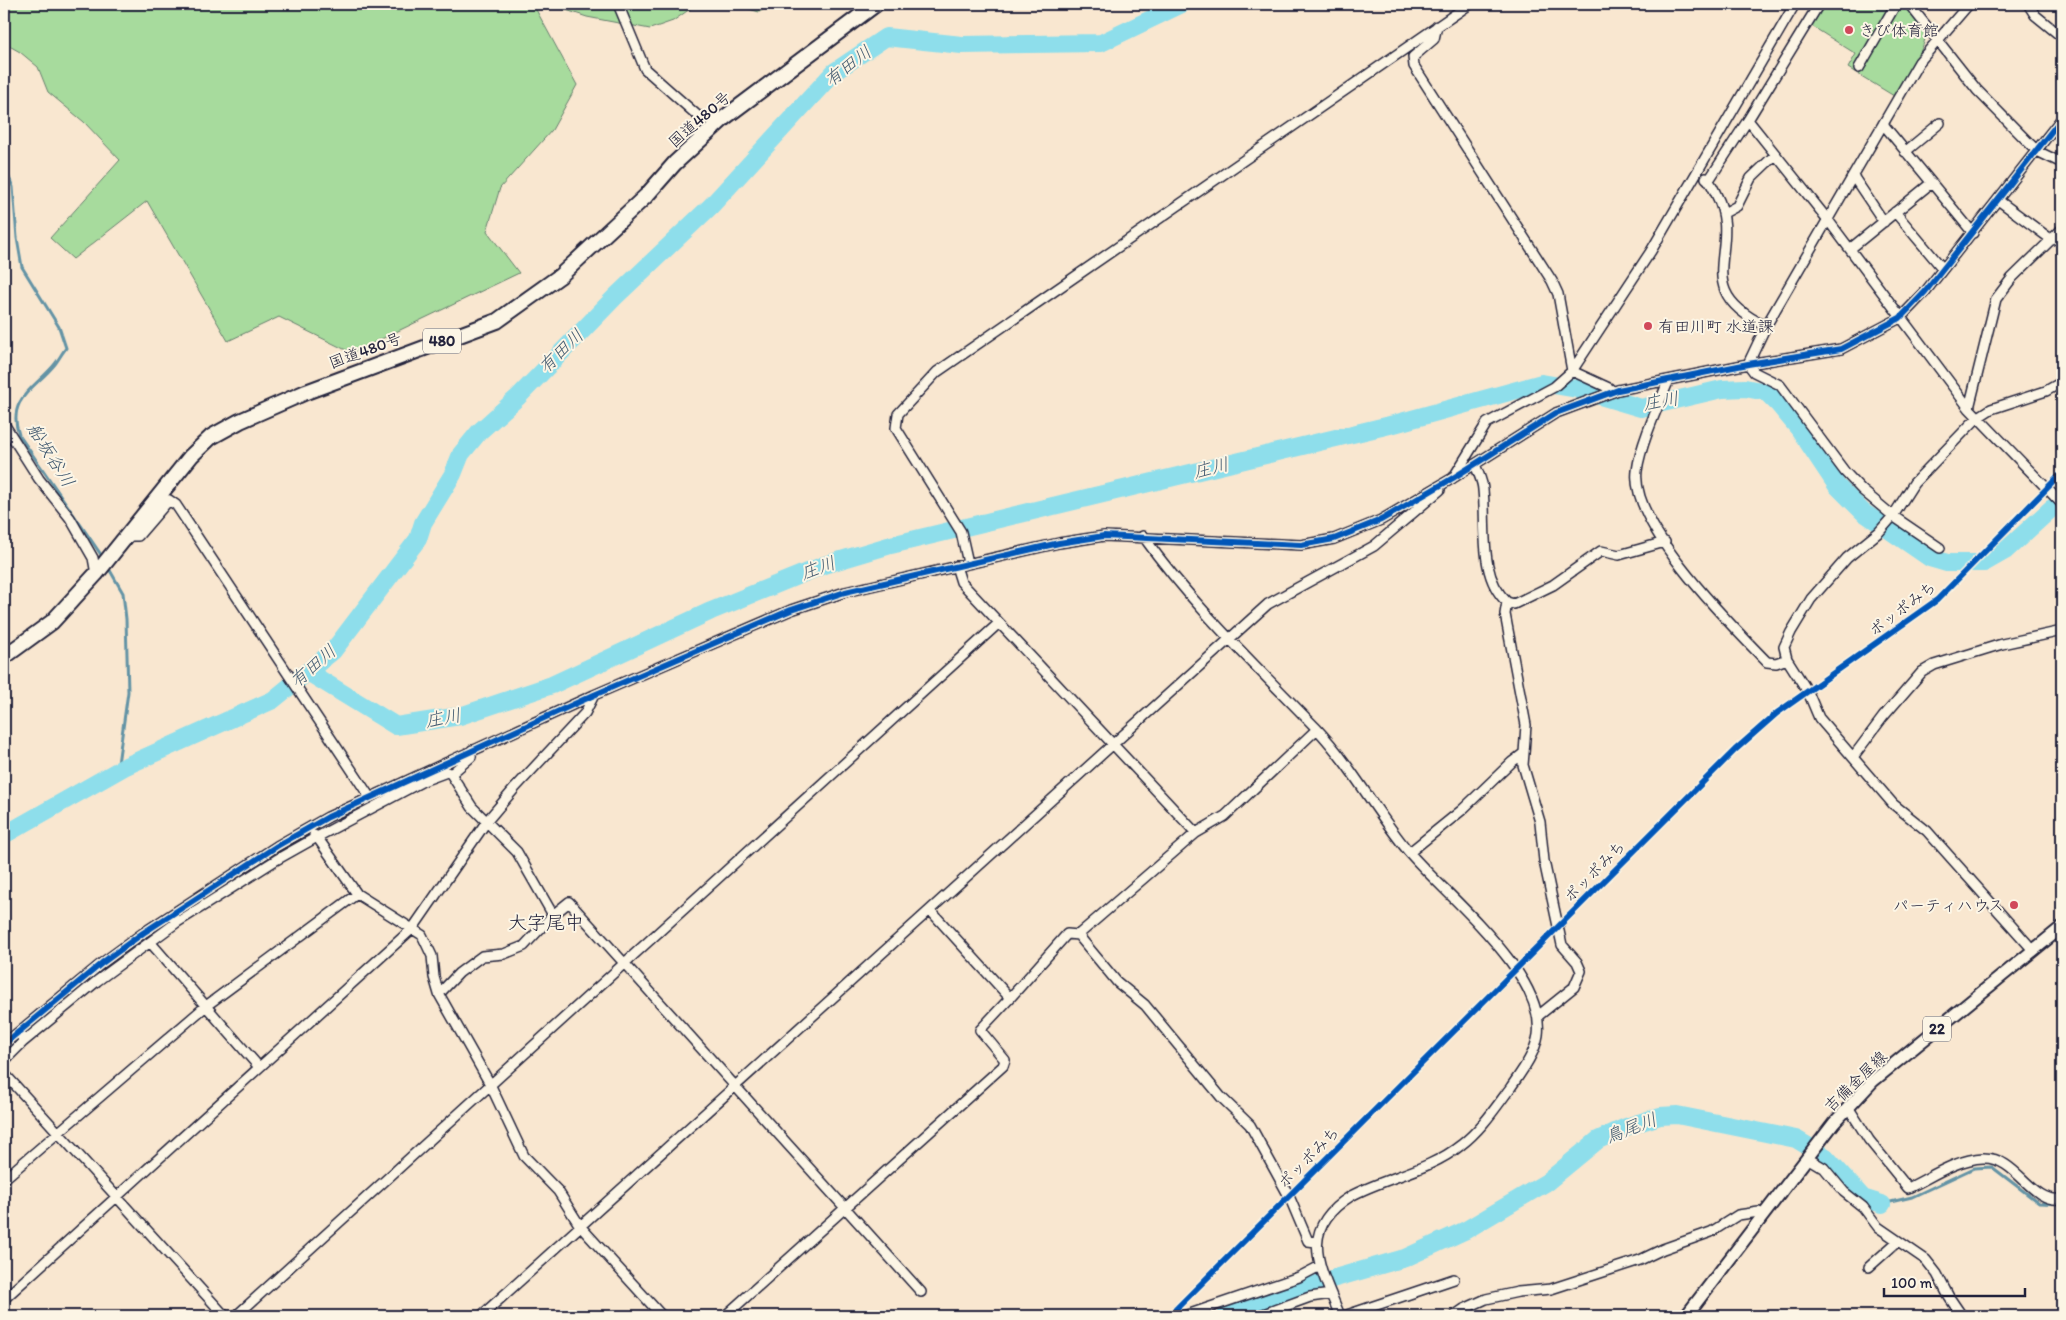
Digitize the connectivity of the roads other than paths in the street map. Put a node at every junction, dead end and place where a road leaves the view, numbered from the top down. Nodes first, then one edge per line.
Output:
1 (618, 4) edge
2 (876, 4) edge
3 (1470, 4) edge
4 (1795, 4) edge
5 (1819, 4) edge
6 (1896, 4) edge
7 (1909, 4) edge
8 (1970, 4) edge
9 (2028, 4) edge
10 (1437, 26) junction
11 (2062, 37) edge
12 (1936, 40) junction
13 (1858, 68) dead end
14 (724, 118) junction
15 (2062, 118) edge
16 (1748, 120) junction
17 (1940, 123) dead end
18 (1883, 124) junction
19 (2038, 150) junction
20 (1905, 152) junction
21 (1775, 155) junction
22 (2062, 163) edge
23 (1698, 173) junction
24 (1853, 176) junction
25 (1709, 180) junction
26 (1930, 184) junction
27 (1998, 200) junction
28 (1896, 212) junction
29 (1724, 213) junction
30 (1828, 220) junction
31 (1884, 222) junction
32 (2062, 229) edge
33 (1972, 233) junction
34 (2052, 240) junction
35 (1850, 249) junction
36 (1944, 269) junction
37 (1900, 318) junction
38 (1766, 326) junction
39 (1748, 364) junction
40 (1572, 371) junction
41 (1668, 382) junction
42 (2062, 382) edge
43 (1612, 392) junction
44 (1969, 408) junction
45 (1977, 418) junction
46 (4, 424) edge
47 (1475, 464) junction
48 (1453, 478) junction
49 (2058, 492) edge
50 (2062, 504) edge
51 (1892, 516) junction
52 (1365, 526) junction
53 (127, 536) junction
54 (1143, 536) junction
55 (1665, 542) junction
56 (1374, 546) junction
57 (1940, 548) dead end
58 (968, 563) junction
59 (956, 566) junction
60 (96, 574) junction
61 (1508, 602) junction
62 (999, 623) junction
63 (2062, 631) edge
64 (1229, 638) junction
65 (4, 657) edge
66 (1787, 659) junction
67 (594, 695) junction
68 (1316, 729) junction
69 (1112, 745) junction
70 (472, 750) junction
71 (1524, 753) junction
72 (1853, 757) junction
73 (452, 774) junction
74 (367, 793) junction
75 (487, 821) junction
76 (1196, 833) junction
77 (317, 837) junction
78 (277, 846) junction
79 (1410, 852) junction
80 (357, 894) junction
81 (930, 910) junction
82 (172, 913) junction
83 (553, 915) junction
84 (176, 923) junction
85 (2062, 927) edge
86 (413, 928) junction
87 (1078, 935) junction
88 (150, 942) junction
89 (2033, 950) junction
90 (625, 964) junction
91 (439, 994) junction
92 (1010, 998) junction
93 (206, 1006) junction
94 (1538, 1016) junction
95 (21, 1029) junction
96 (22, 1042) junction
97 (4, 1044) edge
98 (4, 1061) edge
99 (259, 1067) junction
100 (4, 1074) edge
101 (490, 1084) junction
102 (735, 1086) junction
103 (1848, 1107) junction
104 (57, 1132) junction
105 (1808, 1157) junction
106 (4, 1179) edge
107 (118, 1197) junction
108 (2062, 1199) edge
109 (844, 1207) junction
110 (1764, 1215) junction
111 (580, 1226) junction
112 (1316, 1242) junction
113 (1897, 1242) junction
114 (1869, 1267) dead end
115 (1321, 1269) junction
116 (1454, 1279) dead end
117 (921, 1292) dead end
118 (1330, 1292) junction
119 (4, 1299) edge
120 (1690, 1315) edge
121 (225, 1316) edge
122 (236, 1316) edge
123 (481, 1316) edge
124 (662, 1316) edge
125 (725, 1316) edge
126 (1184, 1316) edge
127 (1258, 1316) edge
128 (1340, 1316) edge
129 (1344, 1316) edge
130 (1454, 1316) edge
131 (1962, 1316) edge

1 - 14 street
2 - 14 highway, 国道480号 / 480
3 - 10 street
4 - 23 street
5 - 16 street
6 - 13 street
7 - 12 street
8 - 12 street
9 - 11 street
10 - 40 street
10 - 58 street
12 - 18 street
12 - 19 street
14 - 53 highway, 国道480号 / 480
15 - 19 street
16 - 21 street
16 - 25 street
17 - 20 street
18 - 20 street
18 - 24 street
19 - 22 street
19 - 27 street
20 - 26 street
21 - 29 street
21 - 30 street
23 - 25 street
23 - 40 street
24 - 30 street
24 - 31 street
25 - 29 street
26 - 28 street
26 - 33 street
27 - 33 street
27 - 34 street
28 - 31 street
28 - 36 street
29 - 38 street
30 - 35 street
30 - 38 street
31 - 35 street
32 - 34 street
33 - 36 street
34 - 44 street
35 - 37 street
36 - 37 street
37 - 39 street
37 - 44 street
38 - 39 street
39 - 41 street
39 - 51 street
40 - 43 street
40 - 48 street
41 - 43 street
41 - 55 street
42 - 45 street
43 - 47 street
44 - 45 street
45 - 49 street
45 - 51 street
46 - 60 street
47 - 48 street
47 - 61 street
48 - 52 street
48 - 56 street
49 - 50 street
51 - 57 street
51 - 66 street
52 - 54 street
52 - 56 street
53 - 60 highway, 国道480号 / 480
53 - 74 street
54 - 58 street
54 - 64 street
55 - 61 street
55 - 66 street
56 - 64 street
58 - 59 street
59 - 62 street
59 - 67 street
60 - 65 highway, 国道480号 / 480
61 - 71 street
62 - 69 street
62 - 90 street
63 - 72 street
64 - 68 street
64 - 69 street
66 - 72 street
67 - 70 street
67 - 75 street
68 - 76 street
68 - 79 street
69 - 76 street
69 - 81 street
70 - 73 street
70 - 74 street
71 - 79 street
71 - 94 street
72 - 89 street
73 - 75 street
73 - 77 street
74 - 78 street
75 - 83 street
75 - 86 street
76 - 87 street
77 - 78 street
77 - 80 street
77 - 84 street
78 - 82 street
79 - 94 street
80 - 86 street
80 - 93 street
81 - 92 street
81 - 102 street
82 - 84 street
82 - 95 street
83 - 90 street
83 - 91 street
84 - 88 street
85 - 89 main road, 吉備金屋線 / 22
86 - 91 street
86 - 99 street
87 - 92 street
87 - 112 street
88 - 93 street
88 - 96 street
89 - 103 main road, 吉備金屋線 / 22
90 - 101 street
90 - 102 street
91 - 101 street
92 - 109 street
93 - 99 street
93 - 104 street
94 - 112 street
95 - 96 street
95 - 97 street
96 - 98 street
99 - 107 street
100 - 104 street
101 - 111 street
101 - 122 street
102 - 109 street
102 - 111 street
103 - 105 main road, 吉備金屋線 / 22
103 - 108 street
104 - 106 street
104 - 107 street
105 - 110 main road, 吉備金屋線 / 22
105 - 113 street
107 - 119 street
107 - 121 street
109 - 117 street
109 - 125 street
110 - 120 main road, 吉備金屋線 / 22
110 - 130 street
111 - 123 street
111 - 124 street
112 - 115 street
113 - 114 street
113 - 131 street
115 - 118 street
115 - 126 street
116 - 129 street
118 - 127 street
118 - 128 street

